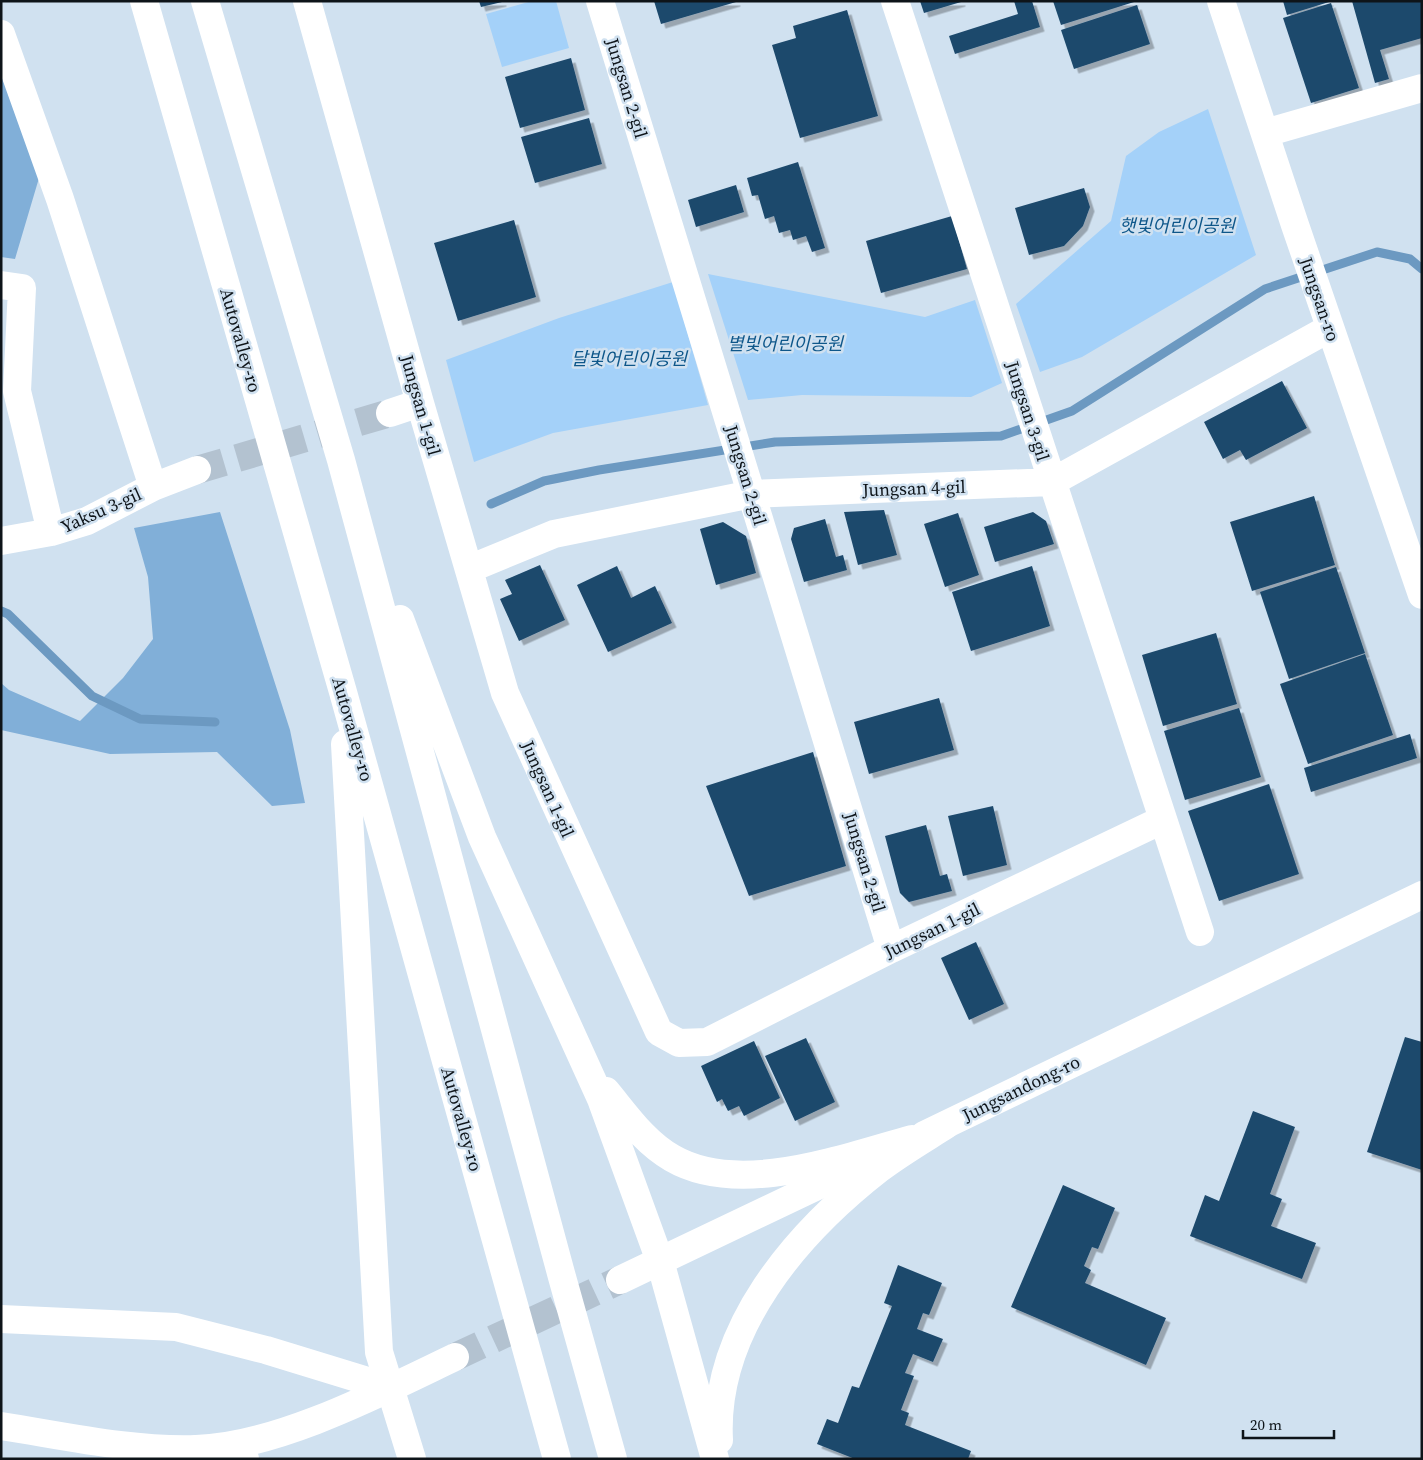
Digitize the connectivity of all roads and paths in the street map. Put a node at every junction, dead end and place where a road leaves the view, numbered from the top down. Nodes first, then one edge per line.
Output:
1 (144, 1) edge
2 (205, 1) edge
3 (307, 1) edge
4 (600, 1) edge
5 (896, 1) edge
6 (1221, 1) edge
7 (1, 34) edge
8 (1422, 88) edge
9 (1265, 133) junction
10 (1, 285) edge
11 (1330, 328) junction
12 (420, 403) junction
13 (390, 413) tunnel mouth
14 (341, 460) junction
15 (197, 470) tunnel mouth
16 (1048, 471) junction
17 (153, 487) junction
18 (752, 494) junction
19 (51, 532) junction
20 (1, 541) edge
21 (465, 558) junction
22 (1422, 595) edge
23 (342, 692) junction
24 (1162, 820) junction
25 (1422, 895) edge
26 (1200, 932) dead end
27 (891, 949) junction
28 (588, 1068) junction
29 (934, 1130) junction
30 (660, 1261) junction
31 (620, 1280) tunnel mouth
32 (1, 1319) edge
33 (455, 1358) tunnel mouth
34 (390, 1388) junction
35 (1, 1426) edge
36 (197, 1449) junction
37 (245, 1459) edge
38 (412, 1459) edge
39 (557, 1459) edge
40 (614, 1459) edge
41 (715, 1459) edge
42 (720, 1459) edge

1 - 23 main road, Autovalley-ro
2 - 14 main road
3 - 12 main road, Jungsan 1-gil
4 - 18 main road, Jungsan 2-gil
5 - 16 main road, Jungsan 3-gil
6 - 9 main road, Jungsan-ro
7 - 17 main road
8 - 9 main road
9 - 11 main road, Jungsan-ro
10 - 19 main road
11 - 16 main road, Jungsan 4-gil
11 - 22 main road, Jungsan-ro
12 - 13 main road
12 - 21 main road, Jungsan 1-gil
14 - 28 main road
14 - 40 main road
15 - 17 main road, Yaksu 3-gil
16 - 18 main road, Jungsan 4-gil
16 - 24 main road, Jungsan 3-gil
17 - 19 main road, Yaksu 3-gil
18 - 21 main road, Jungsan 4-gil
18 - 27 main road, Jungsan 2-gil
19 - 20 main road, Yaksu 3-gil
21 - 27 main road, Jungsan 1-gil
23 - 34 main road
23 - 39 main road, Autovalley-ro
24 - 26 main road, Jungsan 3-gil
24 - 27 main road, Jungsan 1-gil
25 - 29 main road, Jungsandong-ro
28 - 29 main road
28 - 30 main road
29 - 30 main road, Jungsandong-ro
29 - 42 main road
30 - 31 main road, Jungsandong-ro
30 - 41 main road
32 - 34 main road
33 - 34 main road
34 - 36 main road
34 - 38 main road
35 - 36 main road
36 - 37 main road

